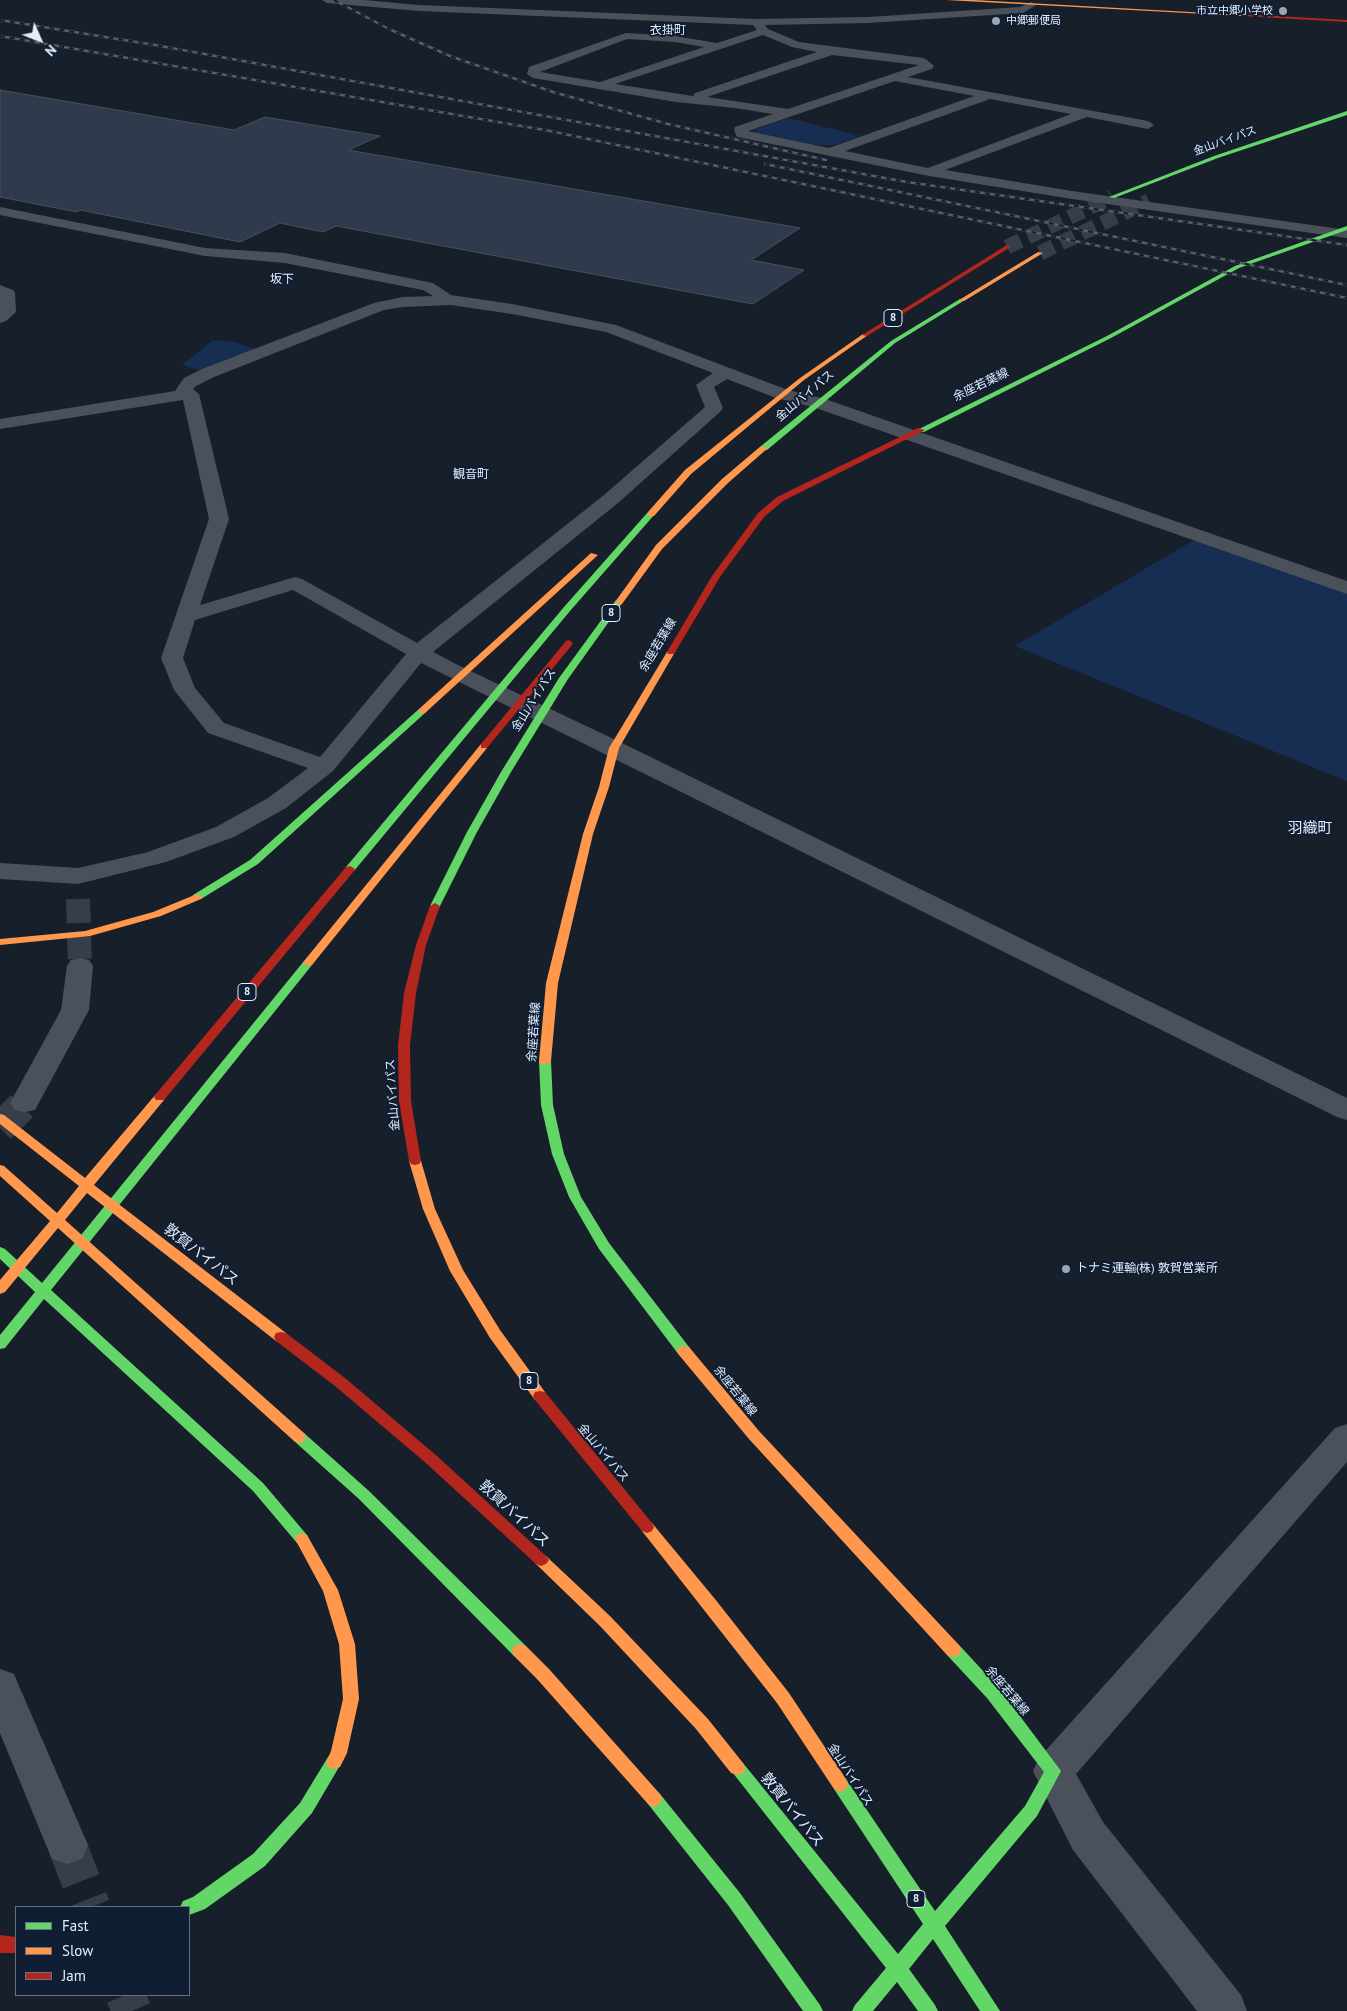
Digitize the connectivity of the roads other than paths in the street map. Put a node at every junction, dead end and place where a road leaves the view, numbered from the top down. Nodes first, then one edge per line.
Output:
1 (327, 0) edge
2 (948, 0) edge
3 (1085, 4) edge
4 (1031, 5) junction
5 (1347, 21) edge
6 (756, 22) junction
7 (764, 31) junction
8 (717, 46) junction
9 (830, 51) junction
10 (896, 78) junction
11 (602, 84) junction
12 (988, 96) junction
13 (690, 100) junction
14 (791, 113) junction
15 (1347, 113) edge
16 (1084, 114) junction
17 (1148, 125) dead end
18 (828, 152) junction
19 (930, 172) junction
20 (1166, 194) dead end
21 (1112, 197) tunnel mouth
22 (1149, 201) tunnel mouth
23 (0, 211) edge
24 (1343, 231) edge
25 (1007, 247) tunnel mouth
26 (1040, 253) tunnel mouth
27 (0, 290) edge
28 (451, 300) junction
29 (0, 318) edge
30 (727, 372) junction
31 (190, 394) junction
32 (783, 394) junction
33 (818, 402) junction
34 (0, 424) edge
35 (910, 436) junction
36 (688, 472) junction
37 (614, 537) dead end
38 (659, 547) junction
39 (600, 550) dead end
40 (1347, 588) edge
41 (606, 600) dead end
42 (186, 616) junction
43 (575, 635) dead end
44 (418, 653) junction
45 (614, 748) junction
46 (325, 766) junction
47 (0, 871) edge
48 (0, 942) edge
49 (80, 966) tunnel mouth
50 (25, 1103) tunnel mouth
51 (1347, 1110) edge
52 (0, 1118) edge
53 (0, 1169) edge
54 (0, 1252) edge
55 (0, 1289) edge
56 (0, 1344) edge
57 (1347, 1438) edge
58 (0, 1686) edge
59 (1053, 1771) junction
60 (67, 1845) tunnel mouth
61 (190, 1907) edge
62 (0, 1944) edge
63 (15, 1945) edge
64 (814, 2011) edge
65 (861, 2011) edge
66 (929, 2011) edge
67 (991, 2011) edge
68 (1225, 2011) edge

1 - 6 street
2 - 4 main road
3 - 4 main road
3 - 5 main road
4 - 6 street
6 - 7 street
7 - 8 street
7 - 9 street
8 - 11 street
8 - 11 street
9 - 10 street
9 - 13 street
10 - 12 street
10 - 14 street
11 - 13 street
12 - 16 street
12 - 18 street
13 - 14 street
14 - 18 street
15 - 21 main road, 金山バイパス
16 - 17 street
16 - 19 street
18 - 19 street
19 - 24 street
20 - 22 main road
23 - 28 street
24 - 35 main road, 余座若葉線
25 - 32 main road, 金山バイパス / 8
26 - 33 main road, 金山バイパス / 8
27 - 29 street
28 - 30 street
28 - 31 street
30 - 32 street
30 - 44 street
31 - 34 street
31 - 42 street
32 - 33 street
32 - 36 main road, 金山バイパス / 8
33 - 35 street
33 - 38 main road, 金山バイパス / 8
35 - 40 street
35 - 45 main road, 余座若葉線
36 - 37 main road
36 - 55 main road, 金山バイパス / 8
38 - 41 main road
38 - 67 main road, 金山バイパス / 8
39 - 48 main road
42 - 44 street
42 - 46 street
43 - 56 main road
44 - 45 street
44 - 46 street
45 - 51 street
45 - 59 main road, 余座若葉線
46 - 47 street
49 - 50 street
52 - 66 main road, 敦賀バイパス
53 - 64 main road
54 - 61 main road
57 - 59 street
58 - 60 street
59 - 65 main road
59 - 68 street
62 - 63 main road

